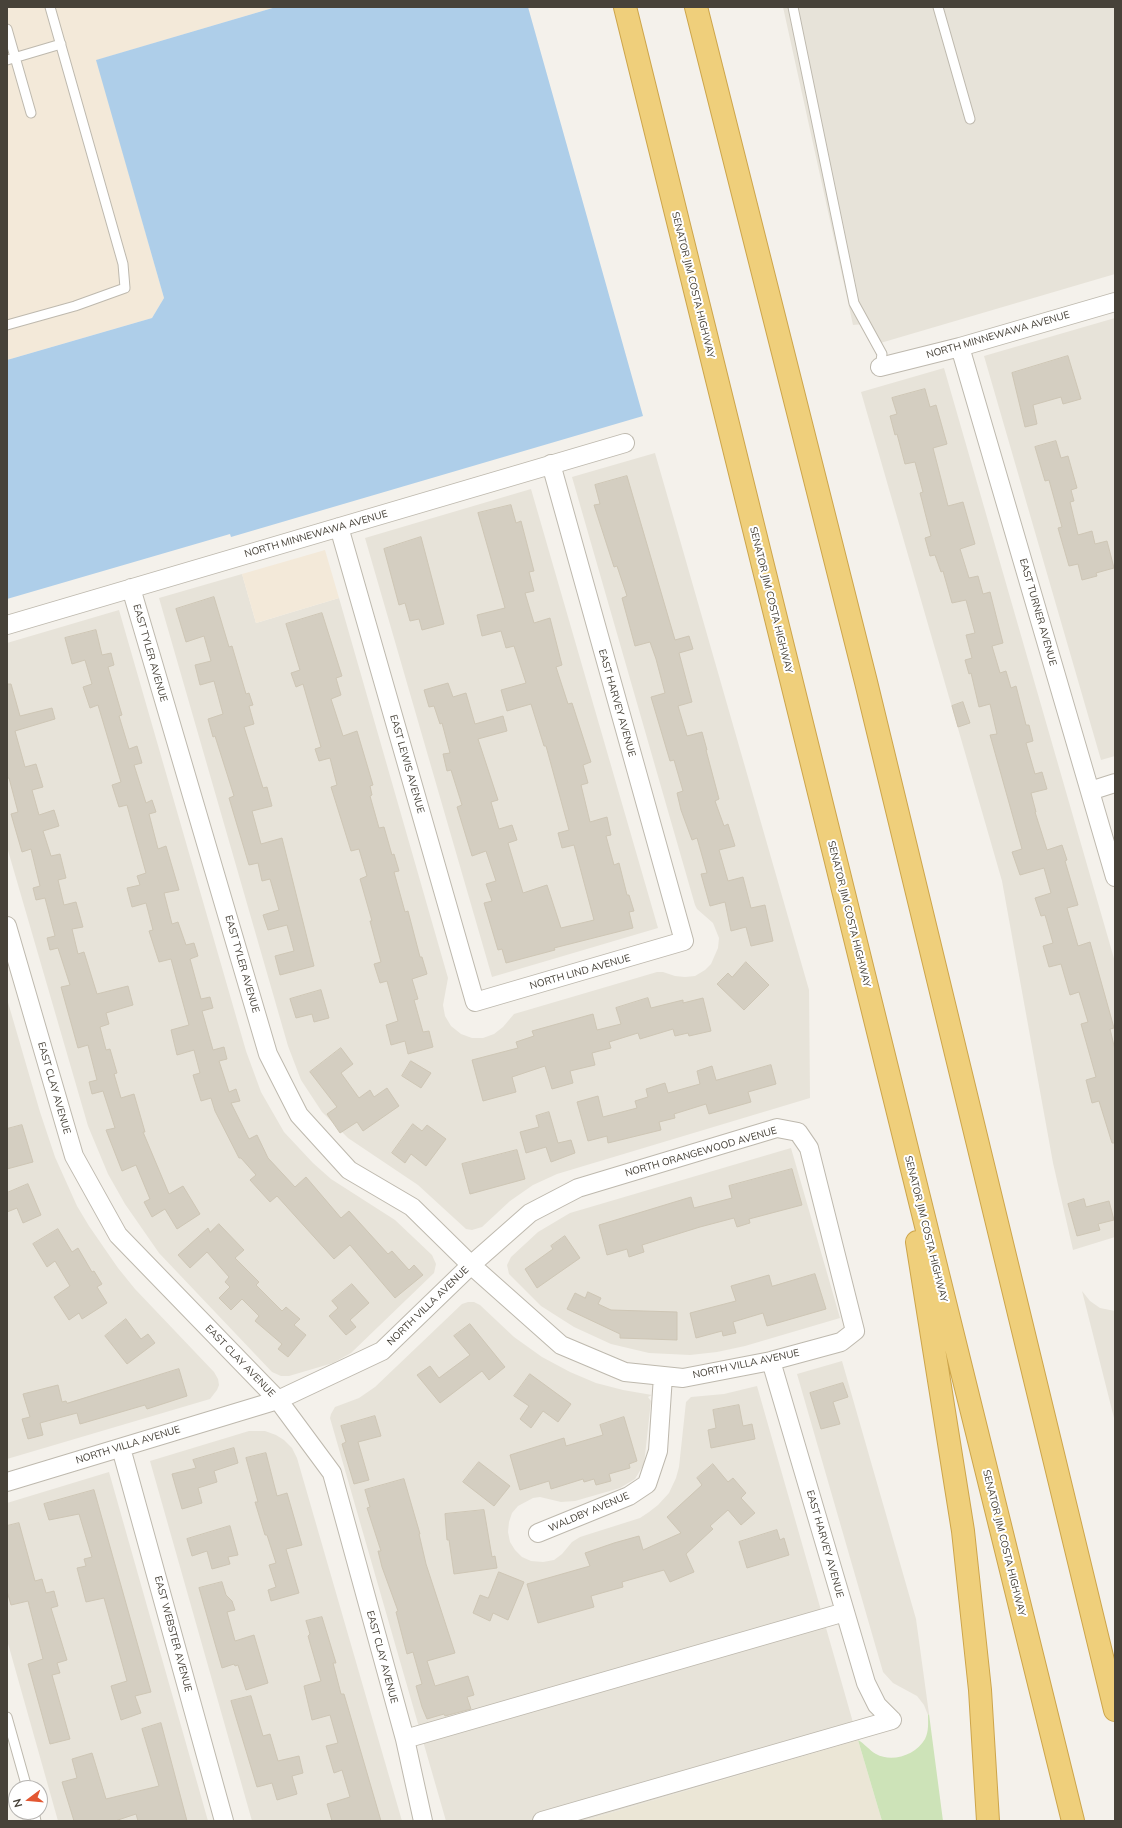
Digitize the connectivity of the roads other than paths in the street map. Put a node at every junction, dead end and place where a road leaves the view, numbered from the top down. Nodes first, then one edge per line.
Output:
1 (50, 7) edge
2 (625, 7) edge
3 (793, 7) edge
4 (938, 7) edge
5 (697, 12) edge
6 (7, 29) edge
7 (61, 44) junction
8 (11, 59) edge
9 (31, 113) dead end
10 (970, 119) dead end
11 (1115, 302) edge
12 (7, 325) edge
13 (960, 347) junction
14 (880, 368) joint
15 (625, 442) dead end
16 (551, 464) junction
17 (339, 527) junction
18 (131, 588) junction
19 (7, 625) edge
20 (1115, 783) edge
21 (1090, 791) junction
22 (1115, 877) edge
23 (7, 926) edge
24 (684, 941) joint
25 (475, 1002) joint
26 (894, 1097) junction
27 (471, 1265) junction
28 (855, 1331) joint
29 (771, 1360) junction
30 (663, 1376) junction
31 (278, 1400) junction
32 (121, 1448) junction
33 (7, 1482) edge
34 (538, 1533) dead end
35 (845, 1612) junction
36 (1115, 1710) edge
37 (7, 1717) edge
38 (405, 1739) junction
39 (25, 1780) edge
40 (224, 1821) edge
41 (423, 1821) edge
42 (542, 1821) edge
43 (988, 1821) edge
44 (1073, 1821) edge

1 - 7 lane
2 - 26 highway, SENATOR JIM COSTA HIGHWAY
3 - 14 lane
4 - 10 lane
5 - 36 highway
6 - 8 lane
7 - 8 lane
7 - 12 lane
8 - 9 lane
11 - 13 street, NORTH MINNEWAWA AVENUE
13 - 14 street, NORTH MINNEWAWA AVENUE
13 - 21 street, EAST TURNER AVENUE
15 - 16 street, NORTH MINNEWAWA AVENUE
16 - 17 street, NORTH MINNEWAWA AVENUE
16 - 24 street, EAST HARVEY AVENUE
17 - 18 street, NORTH MINNEWAWA AVENUE
17 - 25 street, EAST LEWIS AVENUE
18 - 19 street, NORTH MINNEWAWA AVENUE
18 - 27 street, EAST TYLER AVENUE
20 - 21 street
21 - 22 street, EAST TURNER AVENUE
23 - 31 street, EAST CLAY AVENUE
24 - 25 street, NORTH LIND AVENUE
26 - 43 highway
26 - 44 highway, SENATOR JIM COSTA HIGHWAY
27 - 28 street, NORTH ORANGEWOOD AVENUE
27 - 30 street, NORTH VILLA AVENUE
27 - 31 street, NORTH VILLA AVENUE
28 - 29 street, NORTH VILLA AVENUE
29 - 30 street, NORTH VILLA AVENUE
29 - 35 street, EAST HARVEY AVENUE
30 - 34 street, WALDBY AVENUE
31 - 32 street, NORTH VILLA AVENUE
31 - 38 street, EAST CLAY AVENUE
32 - 33 street, NORTH VILLA AVENUE
32 - 40 street, EAST WEBSTER AVENUE
35 - 38 street
35 - 42 street, EAST HARVEY AVENUE
37 - 39 lane
38 - 41 street, EAST CLAY AVENUE

